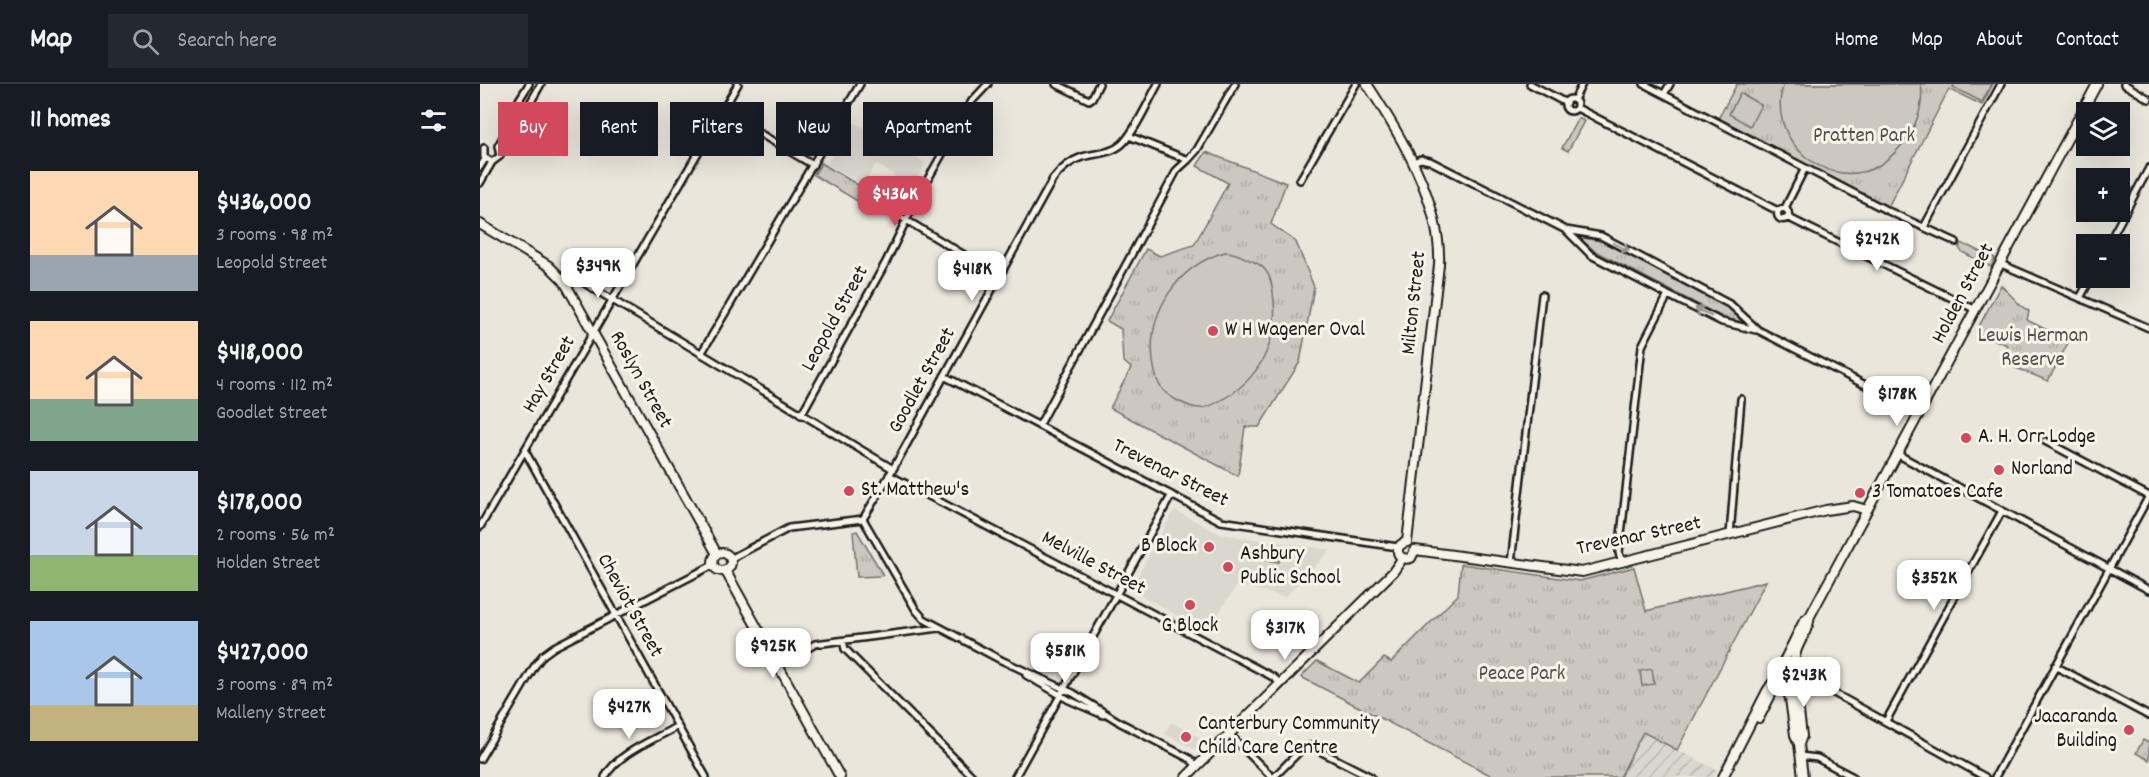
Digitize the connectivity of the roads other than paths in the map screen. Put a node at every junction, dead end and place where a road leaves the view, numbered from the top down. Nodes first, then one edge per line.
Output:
1 (529, 84) edge
2 (541, 84) edge
3 (738, 84) edge
4 (860, 84) edge
5 (988, 84) edge
6 (1056, 84) edge
7 (1099, 84) edge
8 (1158, 84) edge
9 (1235, 84) edge
10 (1356, 84) edge
11 (1367, 84) edge
12 (1530, 84) edge
13 (1582, 84) edge
14 (1644, 84) edge
15 (1670, 84) edge
16 (2001, 84) edge
17 (2097, 84) edge
18 (2124, 84) edge
19 (1664, 94) junction
20 (2149, 99) edge
21 (1574, 100) junction
22 (519, 102) edge
23 (531, 102) edge
24 (727, 102) edge
25 (1566, 103) junction
26 (1577, 108) junction
27 (764, 136) edge
28 (1129, 136) junction
29 (482, 146) edge
30 (498, 146) edge
31 (500, 156) edge
32 (696, 156) edge
33 (485, 159) junction
34 (1188, 160) junction
35 (492, 162) junction
36 (1413, 162) junction
37 (813, 165) junction
38 (480, 167) edge
39 (1805, 168) junction
40 (2149, 168) edge
41 (1300, 180) dead end
42 (480, 183) edge
43 (868, 197) dead end
44 (1785, 208) junction
45 (1778, 211) junction
46 (1787, 216) junction
47 (906, 220) junction
48 (480, 225) edge
49 (1924, 227) junction
50 (1566, 230) junction
51 (2113, 234) edge
52 (1956, 242) dead end
53 (2001, 264) junction
54 (999, 276) junction
55 (576, 278) dead end
56 (2086, 288) edge
57 (1542, 295) dead end
58 (1668, 295) junction
59 (2080, 298) junction
60 (611, 300) junction
61 (1976, 310) junction
62 (2149, 328) edge
63 (1758, 330) junction
64 (593, 333) junction
65 (701, 354) junction
66 (944, 376) junction
67 (1742, 399) dead end
68 (1920, 413) junction
69 (801, 415) junction
70 (1039, 426) junction
71 (2045, 441) dead end
72 (525, 451) junction
73 (1897, 454) junction
74 (893, 469) junction
75 (889, 475) junction
76 (1171, 496) junction
77 (2149, 496) edge
78 (1867, 510) junction
79 (2002, 511) junction
80 (863, 519) junction
81 (480, 527) edge
82 (1730, 535) junction
83 (1407, 542) junction
84 (1398, 548) junction
85 (1414, 550) junction
86 (717, 554) junction
87 (730, 559) junction
88 (1402, 559) junction
89 (1622, 562) junction
90 (1511, 563) junction
91 (713, 565) junction
92 (2109, 568) junction
93 (725, 570) junction
94 (2149, 590) edge
95 (1116, 596) junction
96 (616, 616) junction
97 (1810, 616) junction
98 (939, 628) junction
99 (843, 641) junction
100 (1001, 660) junction
101 (780, 665) junction
102 (2055, 666) junction
103 (1779, 672) junction
104 (1795, 673) junction
105 (1280, 683) junction
106 (1785, 683) junction
107 (1064, 689) junction
108 (1061, 695) junction
109 (2149, 716) edge
110 (1886, 722) junction
111 (1121, 723) junction
112 (676, 727) junction
113 (1229, 734) junction
114 (1799, 744) junction
115 (1800, 756) junction
116 (480, 759) edge
117 (1197, 765) junction
118 (605, 777) edge
119 (706, 777) edge
120 (840, 777) edge
121 (973, 777) edge
122 (1015, 777) edge
123 (1186, 777) edge
124 (1273, 777) edge
125 (1371, 777) edge
126 (1723, 777) edge
127 (1728, 777) edge
128 (1803, 777) edge
129 (1853, 777) edge
130 (1985, 777) edge
131 (1995, 777) edge

1 - 22 street
2 - 23 street
3 - 24 street, Hay Street
4 - 37 street
5 - 47 street, Leopold Street
6 - 7 street
8 - 28 street
9 - 34 street
10 - 41 street
11 - 36 street, Milton Street
12 - 25 street
13 - 21 street
14 - 19 street
15 - 19 street
16 - 49 street
17 - 53 street, Holden Street
18 - 20 street
19 - 39 street
21 - 25 street
21 - 26 street
25 - 26 street
26 - 45 street
27 - 37 street
28 - 34 street
28 - 54 street, Goodlet Street
29 - 30 street
29 - 33 street
31 - 35 street
32 - 60 street, Hay Street
33 - 35 street
33 - 38 street
34 - 70 street
35 - 42 street
36 - 50 street
36 - 83 street, Milton Street
37 - 65 street
39 - 44 street
39 - 49 street
40 - 51 street
43 - 47 street
44 - 45 street
44 - 46 street
45 - 46 street
46 - 61 street
47 - 54 street
47 - 69 street, Leopold Street
48 - 64 street, Roslyn Street
49 - 52 street
50 - 58 street
50 -> 63 street
53 - 59 street
53 - 61 street, Holden Street
54 - 66 street, Goodlet Street
55 - 60 street
56 - 59 street
57 - 90 street
63 -> 58 street
58 - 89 street
59 - 62 street
60 - 64 street, Hay Street
60 - 65 street
61 - 68 street, Holden Street
63 - 68 street
64 - 72 street, Hay Street
64 - 86 street, Roslyn Street
65 - 69 street
66 - 70 street, Trevenar Street
66 - 74 street, Goodlet Street
67 - 82 street
68 - 73 street, Holden Street
69 - 74 street
70 - 76 street, Trevenar Street
71 - 77 street
72 - 81 street, Hay Street
72 - 96 street, Cheviot Street
73 - 78 street, Holden Street
73 - 79 street
74 - 75 street, Goodlet Street
75 - 80 street, Goodlet Street
75 - 95 street, Melville Street
76 - 84 street, Trevenar Street
76 - 95 street
77 - 92 street
78 - 82 street, Trevenar Street
78 - 97 street, Holden Street
79 - 92 street
79 - 110 street
80 - 87 street
80 - 98 street
82 - 89 street, Trevenar Street
83 - 84 street
83 - 85 street
84 - 88 street
85 - 88 street
85 - 90 street, Trevenar Street
86 - 87 street
86 - 91 street
87 - 93 street
88 - 105 street
89 - 90 street, Trevenar Street
91 - 93 street
91 - 96 street
92 - 94 street
92 - 102 street
93 - 101 street
95 - 105 street, Melville Street
95 - 107 street
96 - 112 street, Cheviot Street
96 - 116 street
97 - 103 street, Holden Street
97 - 104 street, Holden Street
98 - 99 street
98 - 100 street
99 - 101 street
99 - 121 street
100 - 107 street
100 - 108 street
101 - 120 street
102 - 109 street
102 - 131 street
103 - 104 street
103 - 106 street
103 - 126 street, Holden Street
104 - 106 street
104 - 110 street
104 - 114 street, Holden Street
105 - 113 street
106 - 114 street
106 - 127 street
107 - 108 street
107 - 111 street
108 - 111 street
108 - 122 street
110 - 130 street
111 - 117 street
112 - 118 street
112 - 119 street, Cheviot Street
113 - 117 street
113 - 124 street
114 - 115 street
115 - 128 street
115 - 129 street
117 - 123 street
124 - 125 street

